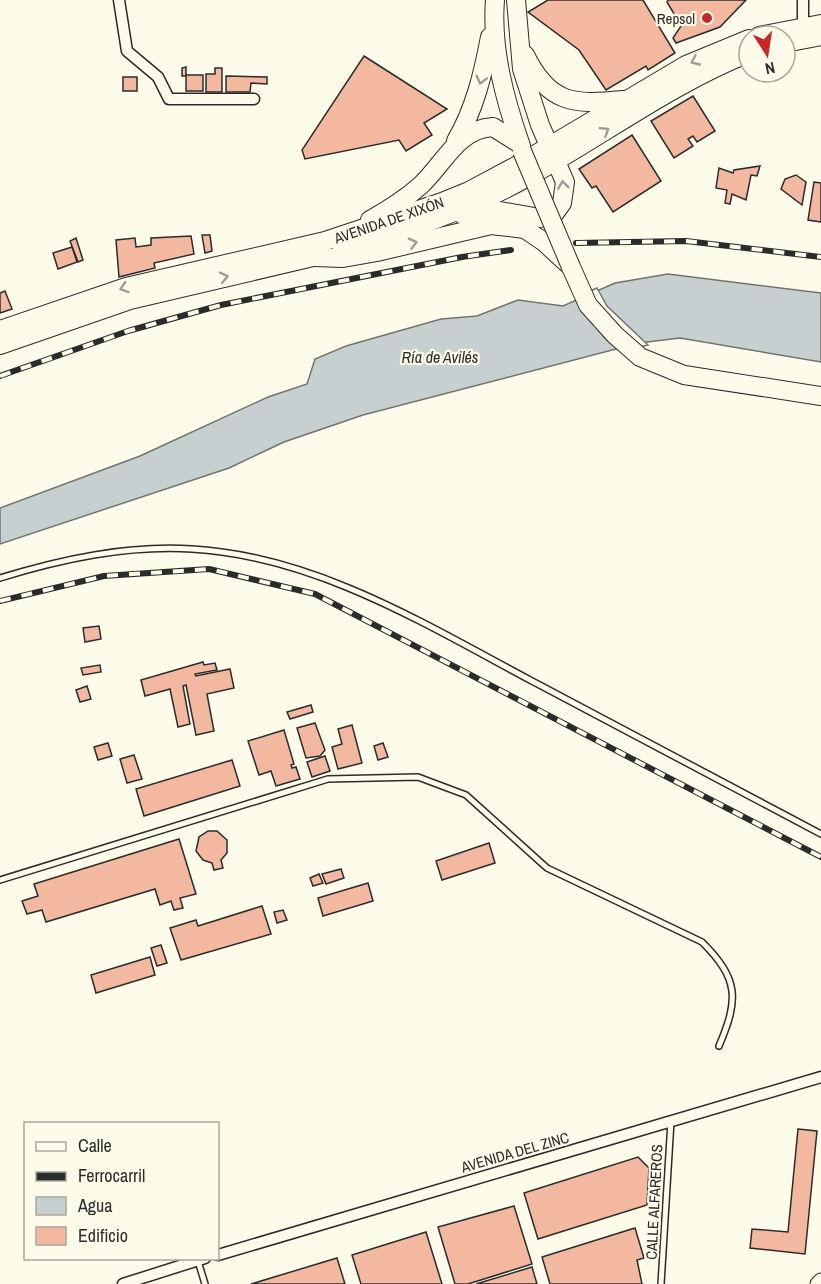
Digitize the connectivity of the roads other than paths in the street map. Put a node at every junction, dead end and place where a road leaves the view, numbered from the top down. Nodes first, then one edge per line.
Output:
1 (119, 0) edge
2 (495, 0) edge
3 (516, 0) edge
4 (803, 0) edge
5 (493, 23) junction
6 (812, 25) edge
7 (797, 28) edge
8 (821, 36) edge
9 (797, 41) edge
10 (520, 43) junction
11 (737, 44) edge
12 (737, 58) edge
13 (254, 99) dead end
14 (627, 99) junction
15 (521, 147) junction
16 (451, 151) junction
17 (552, 154) junction
18 (432, 220) junction
19 (343, 237) junction
20 (314, 257) junction
21 (571, 267) junction
22 (0, 330) edge
23 (0, 345) edge
24 (821, 396) edge
25 (0, 578) edge
26 (821, 834) edge
27 (0, 880) edge
28 (719, 1046) dead end
29 (819, 1080) edge
30 (671, 1121) junction
31 (219, 1255) edge
32 (202, 1260) edge
33 (821, 1281) edge
34 (123, 1284) edge
35 (205, 1284) edge
36 (661, 1284) edge
37 (818, 1284) edge

1 - 13 street
2 - 5 highway
3 - 10 highway
4 - 6 street
5 - 15 highway
5 -> 16 highway
6 - 7 highway
8 - 9 highway
10 - 14 highway
10 - 17 highway
11 -> 14 highway, AVENIDA DE XIXÓN
17 -> 12 highway, AVENIDA DE XIXÓN
14 - 17 highway, AVENIDA DE XIXÓN
15 - 16 highway
15 - 21 highway, bridge
16 - 19 highway
17 - 18 highway, AVENIDA DE XIXÓN
18 -> 17 highway
17 - 19 highway, AVENIDA DE XIXÓN
18 - 20 highway, AVENIDA DE XIXÓN
19 -> 22 highway, AVENIDA DE XIXÓN
20 -> 21 highway
23 -> 20 highway, AVENIDA DE XIXÓN
21 - 24 highway
25 - 26 lane
27 - 28 lane
29 - 30 street, AVENIDA DEL ZINC
30 - 31 street, AVENIDA DEL ZINC
30 - 36 lane, CALLE ALFAREROS
32 - 34 street
32 - 35 lane
33 - 37 main road

